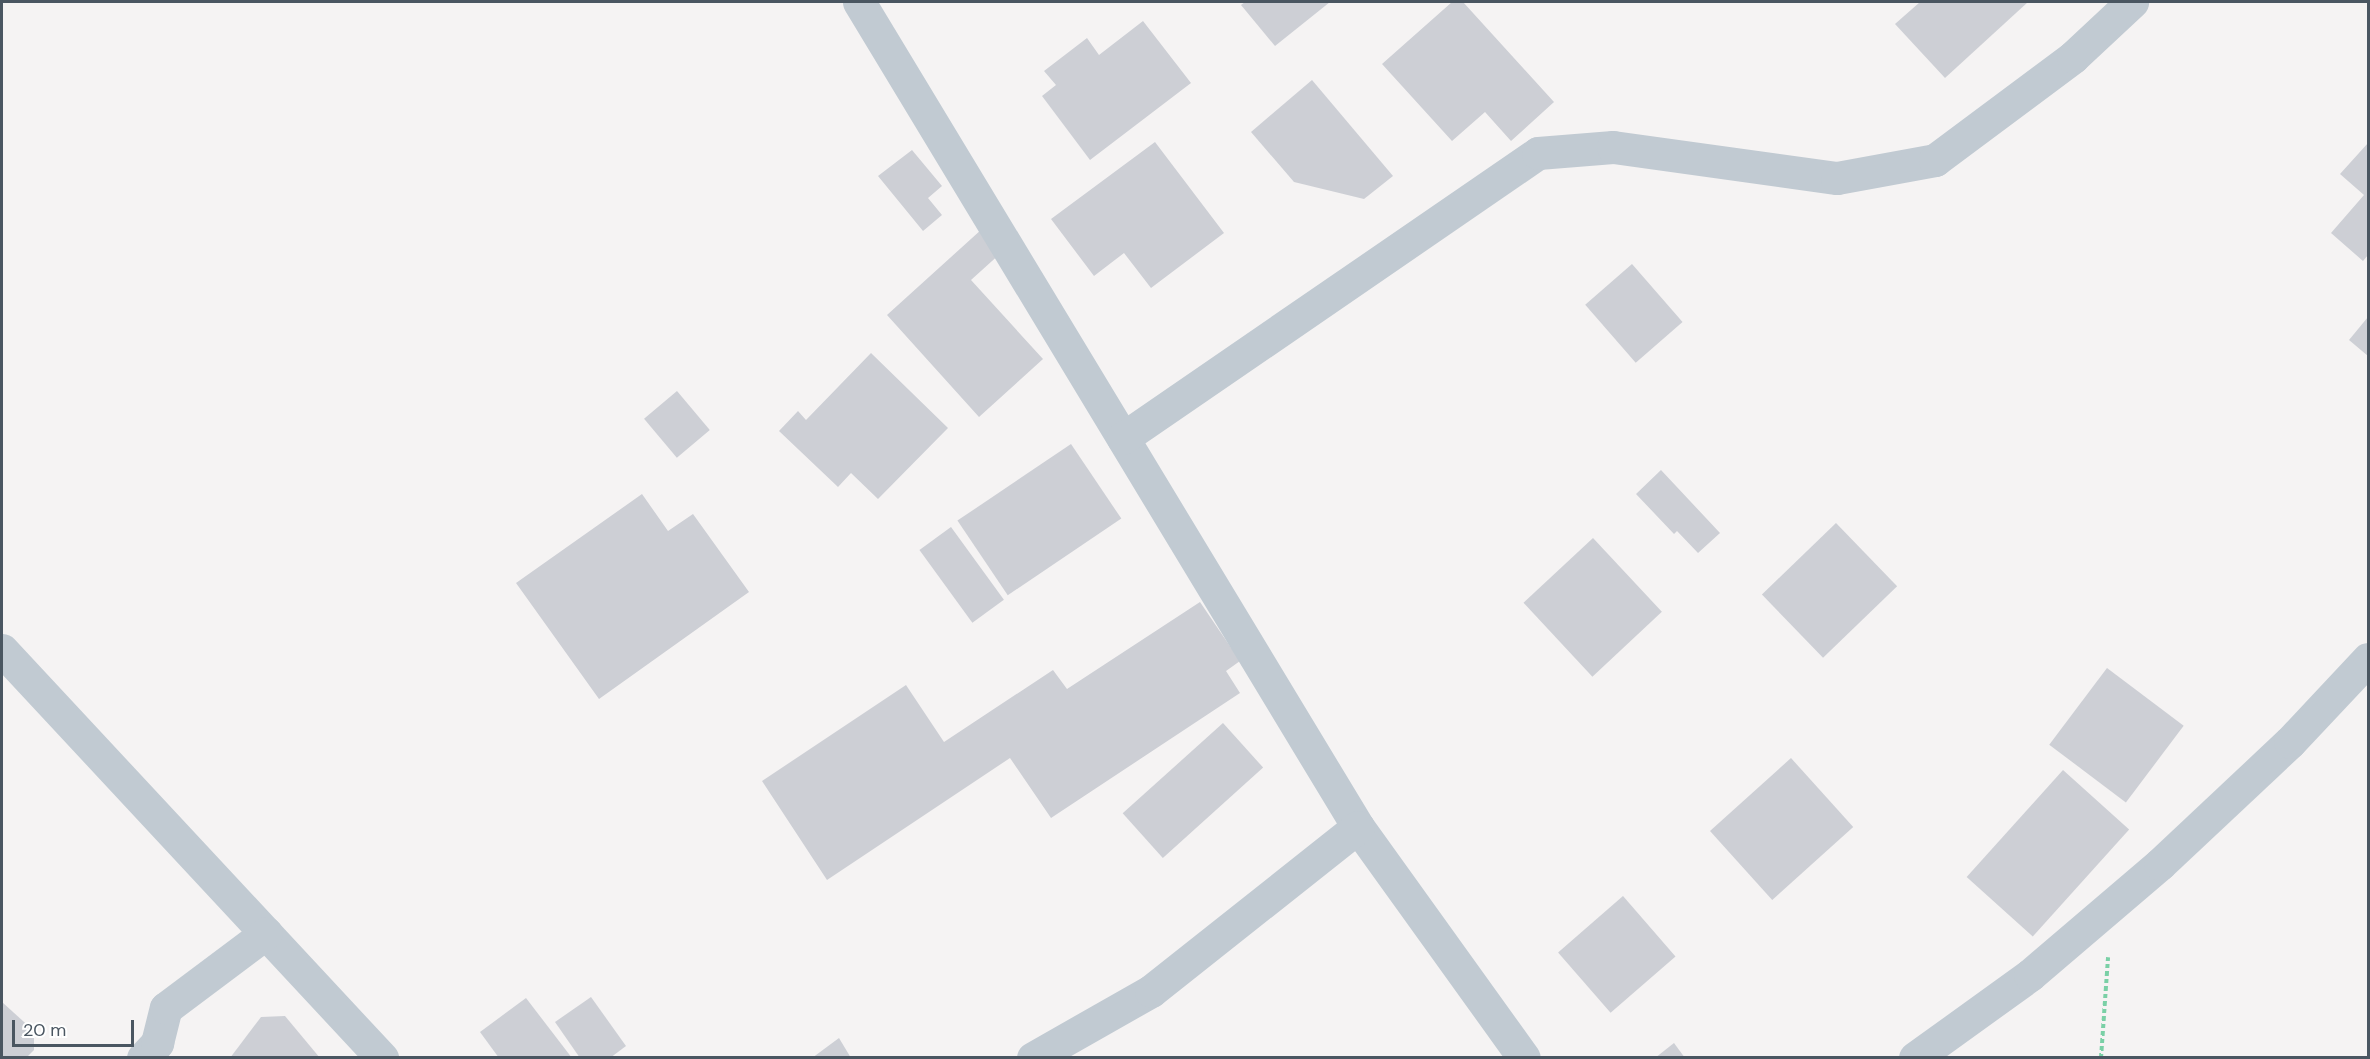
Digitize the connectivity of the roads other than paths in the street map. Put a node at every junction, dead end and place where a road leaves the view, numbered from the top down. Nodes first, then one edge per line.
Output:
1 (2133, 2) edge
2 (869, 6) edge
3 (1123, 438) junction
4 (2, 650) edge
5 (2368, 659) edge
6 (1358, 827) junction
7 (266, 933) junction
8 (143, 1058) edge
9 (382, 1058) edge
10 (1033, 1058) edge
11 (1524, 1058) edge
12 (1915, 1058) edge

1 - 3 street
2 - 3 street
3 - 6 street
4 - 7 street
5 - 12 street
6 - 10 street
6 - 11 street
7 - 8 street
7 - 9 street

